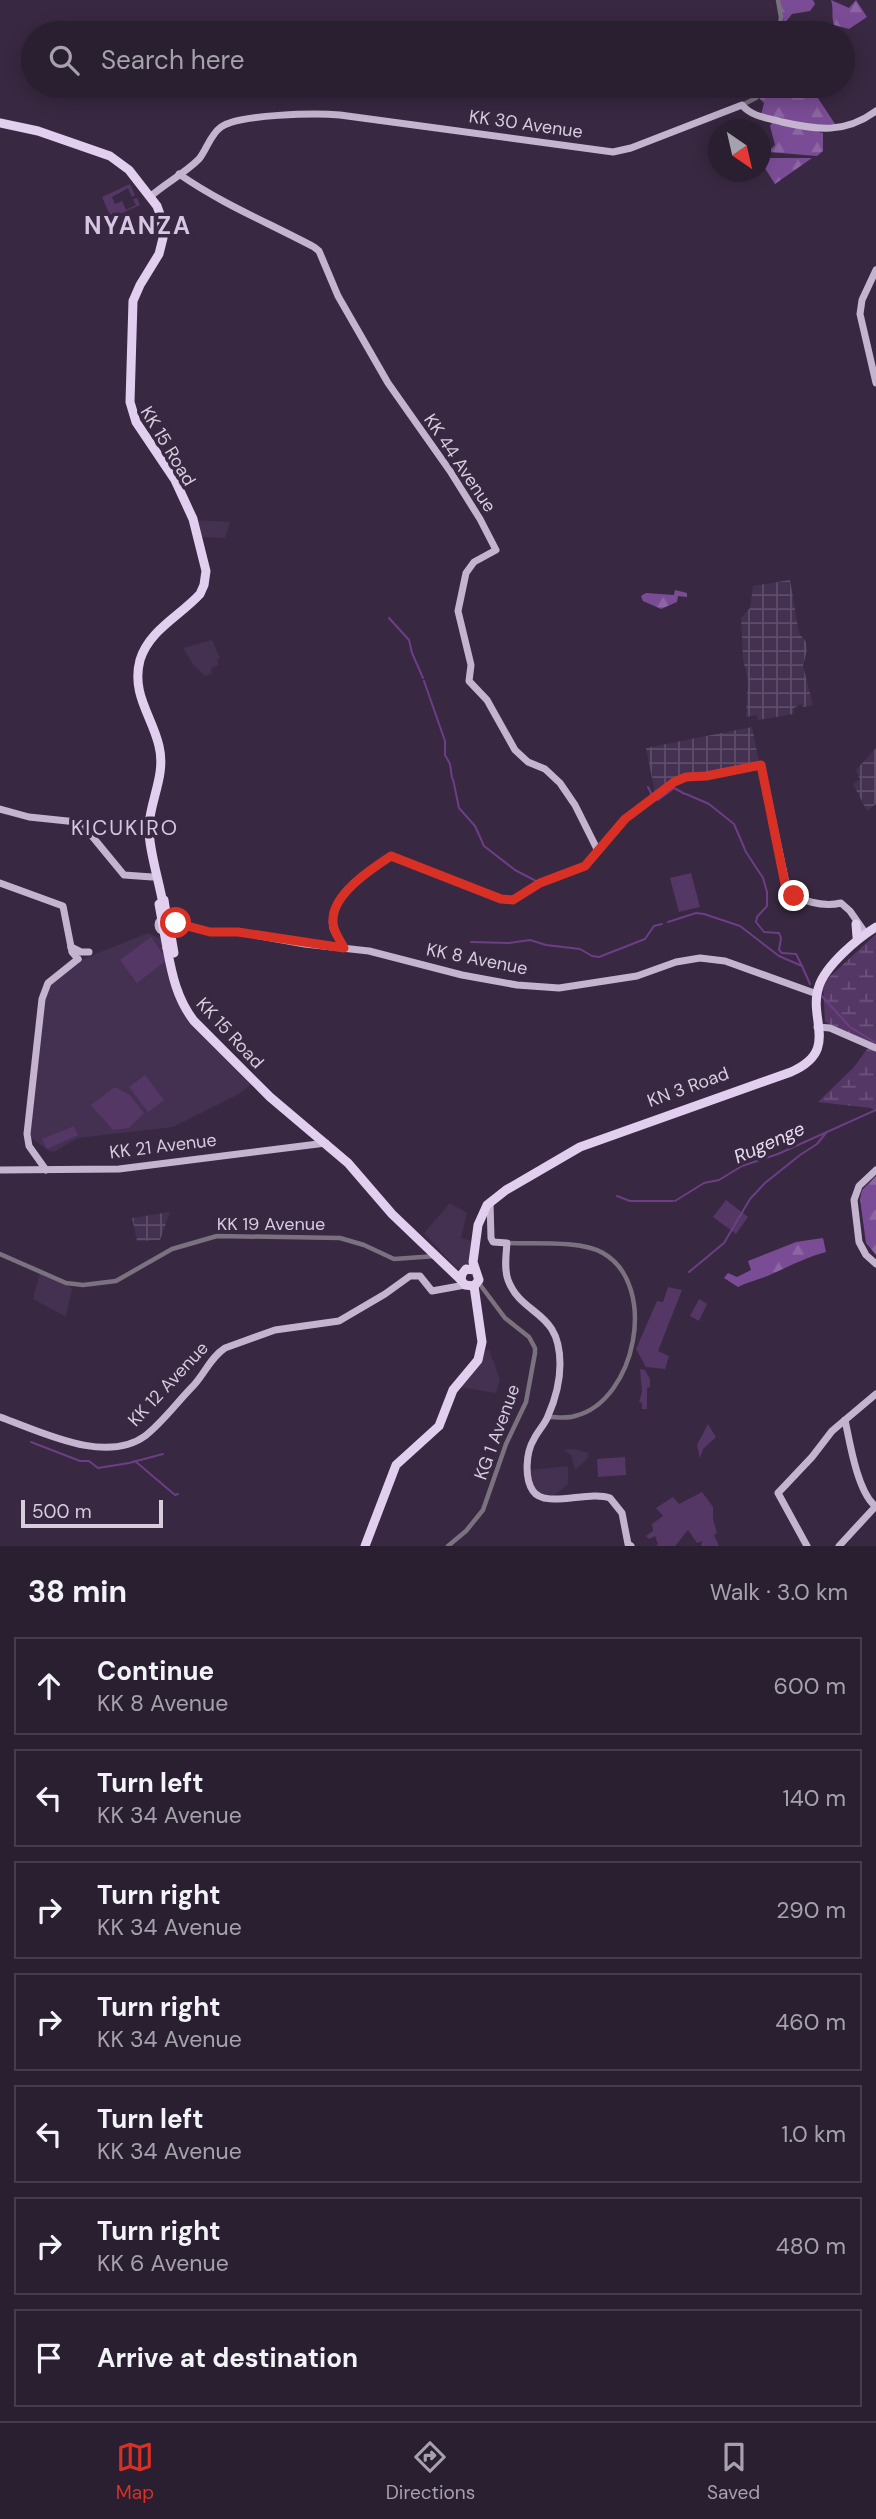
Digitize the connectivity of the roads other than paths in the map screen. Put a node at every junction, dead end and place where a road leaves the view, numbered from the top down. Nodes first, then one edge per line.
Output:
1 (778, 0) edge
2 (781, 21) edge
3 (756, 98) edge
4 (742, 105) junction
5 (876, 111) edge
6 (0, 124) edge
7 (179, 174) junction
8 (150, 197) junction
9 (876, 270) edge
10 (876, 383) edge
11 (0, 809) edge
12 (595, 850) junction
13 (154, 870) junction
14 (0, 883) edge
15 (168, 925) junction
16 (865, 929) edge
17 (344, 948) junction
18 (72, 949) junction
19 (89, 952) dead end
20 (174, 975) junction
21 (813, 990) junction
22 (819, 1026) junction
23 (876, 1048) edge
24 (328, 1143) junction
25 (0, 1170) edge
26 (46, 1170) junction
27 (876, 1170) edge
28 (488, 1205) junction
29 (507, 1243) junction
30 (428, 1253) junction
31 (0, 1254) edge
32 (472, 1255) junction
33 (876, 1264) edge
34 (472, 1281) junction
35 (876, 1394) edge
36 (0, 1417) edge
37 (548, 1417) junction
38 (845, 1420) junction
39 (874, 1504) edge
40 (805, 1545) edge
41 (362, 1546) edge
42 (448, 1546) edge
43 (631, 1546) edge
44 (841, 1546) edge

1 - 2 street
3 - 4 street
4 - 5 main road
4 - 7 main road, KK 30 Avenue
6 - 8 highway, KK 15 Road
7 - 8 main road
7 - 12 main road, KK 44 Avenue
8 - 13 highway, KK 15 Road
9 - 10 main road
11 - 13 main road
12 - 16 main road
12 - 17 main road
13 - 15 highway
13 - 20 highway, KK 15 Road, bridge
14 - 18 main road
15 - 17 main road, KK 8 Avenue
15 - 20 highway
16 - 21 highway
16 - 21 highway
17 - 21 main road, KK 8 Avenue
18 - 19 main road
18 - 26 main road
20 - 24 highway, KK 15 Road
21 - 22 highway, KN 3 Road
22 - 23 main road
22 - 28 highway, KN 3 Road
24 - 26 main road, KK 21 Avenue
24 - 30 highway, KK 15 Road
24 - 34 highway, KK 15 Road
25 - 26 main road, KK 21 Avenue
27 - 33 main road
28 - 29 main road
28 - 32 highway
29 - 37 main road
29 - 37 street
30 - 31 street, KK 19 Avenue
30 - 34 highway, KK 15 Road
32 - 34 highway
32 - 34 highway
34 - 36 main road, KK 12 Avenue
34 - 41 highway
34 - 42 street, KG 1 Avenue
35 - 38 main road
37 - 43 main road
38 - 39 main road
38 - 40 main road
39 - 44 main road
39 - 44 main road

